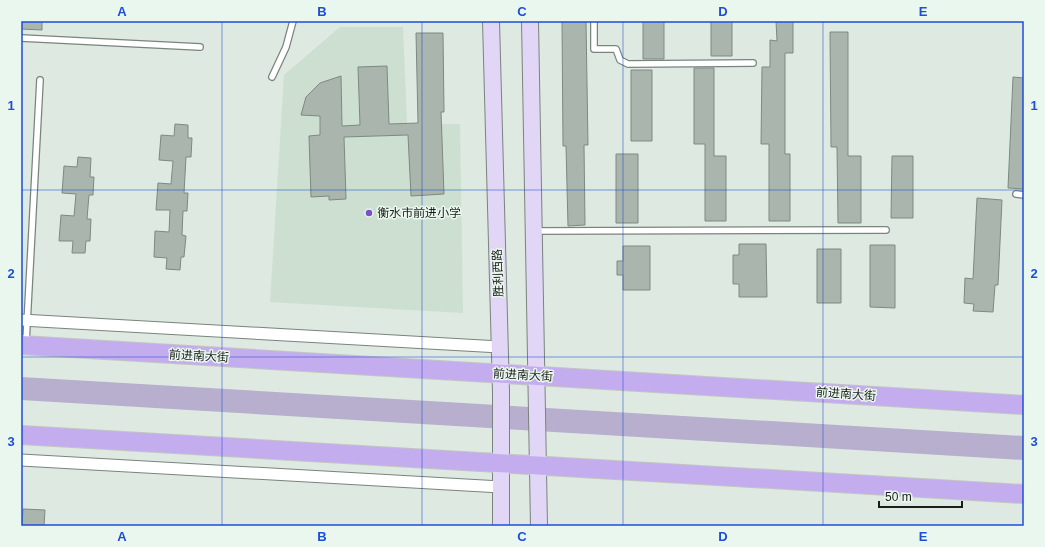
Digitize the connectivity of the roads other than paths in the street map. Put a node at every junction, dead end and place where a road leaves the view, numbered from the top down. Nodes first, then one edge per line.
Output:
1 (293, 21) edge
2 (491, 21) edge
3 (530, 21) edge
4 (594, 21) edge
5 (21, 38) edge
6 (200, 47) dead end
7 (753, 63) dead end
8 (272, 77) dead end
9 (40, 80) dead end
10 (1016, 194) dead end
11 (1024, 195) edge
12 (886, 230) dead end
13 (534, 231) junction
14 (24, 320) edge
15 (23, 345) edge
16 (500, 347) junction
17 (500, 373) junction
18 (537, 384) junction
19 (1024, 405) edge
20 (21, 435) edge
21 (21, 460) edge
22 (501, 464) junction
23 (538, 466) junction
24 (501, 487) junction
25 (1024, 494) edge
26 (501, 526) edge
27 (539, 526) edge

1 - 8 lane
2 - 16 main road, 胜利西路
3 - 13 main road
4 - 7 lane
5 - 6 lane
9 - 14 lane
10 - 11 lane
12 - 13 lane
13 - 18 main road
14 - 15 lane
14 - 16 street
15 - 17 main road, 前进南大街
16 - 17 main road, 胜利西路
17 - 18 main road, 前进南大街
17 - 22 main road, 胜利西路
18 - 19 main road, 前进南大街
18 - 23 main road
20 - 22 main road
21 - 24 street
22 - 23 main road
22 - 24 main road, 胜利西路
23 - 25 main road
23 - 27 main road
24 - 26 main road, 胜利西路

